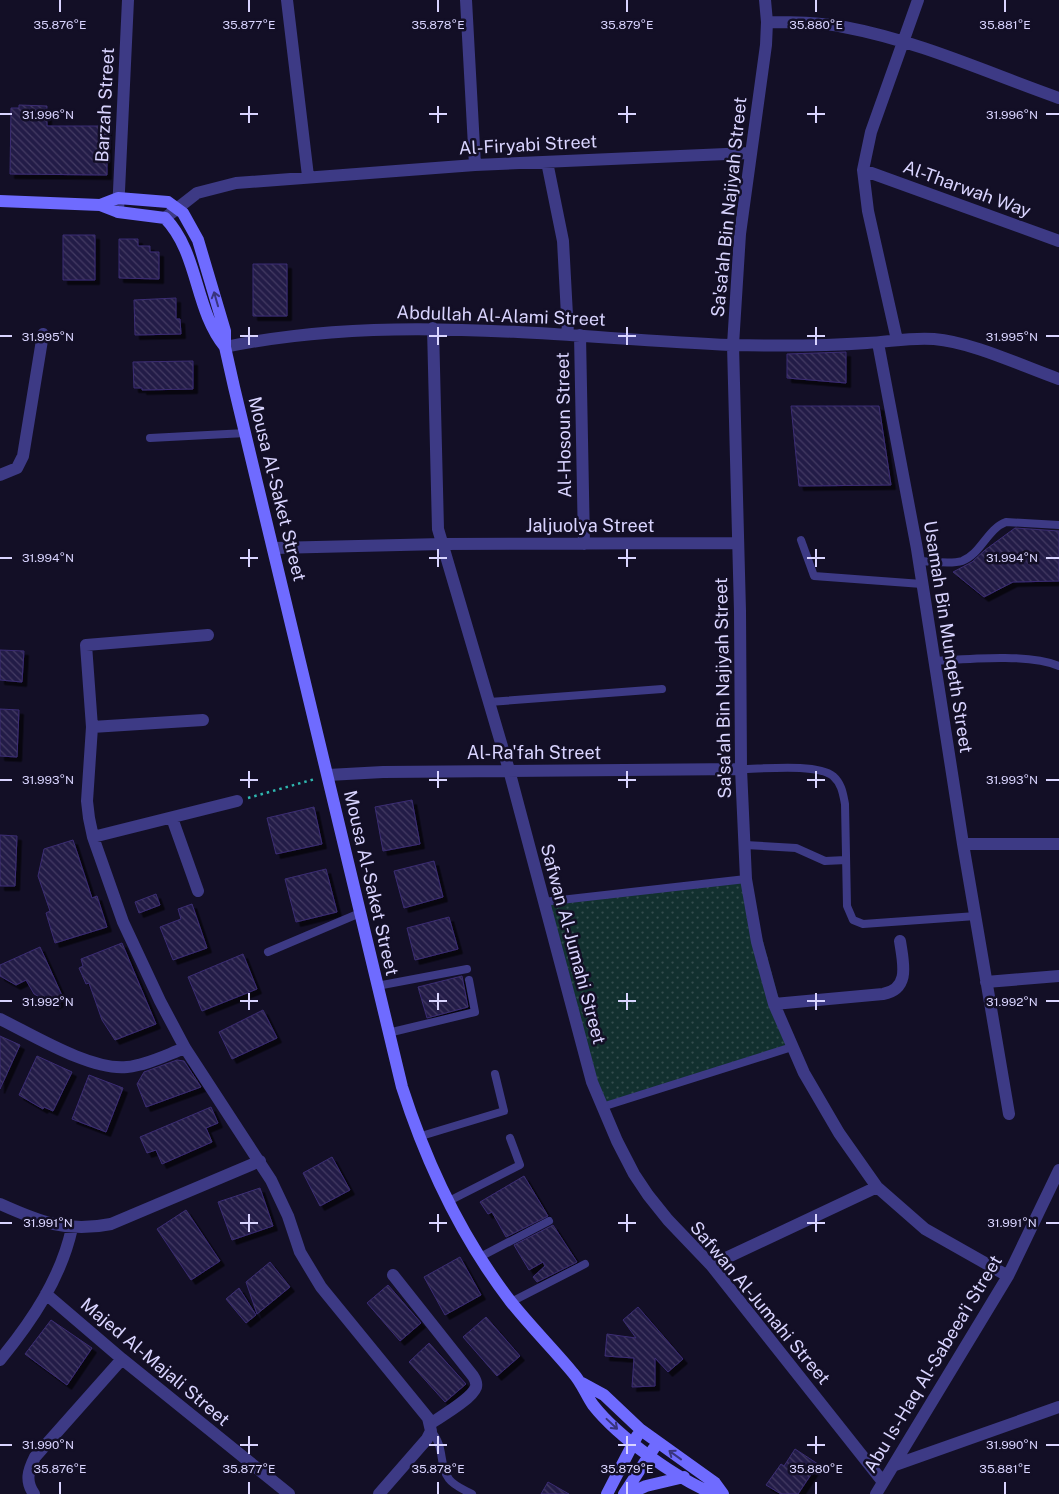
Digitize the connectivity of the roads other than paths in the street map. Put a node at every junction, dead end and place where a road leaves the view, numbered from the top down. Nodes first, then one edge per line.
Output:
1 (128, 0) edge
2 (286, 0) edge
3 (466, 0) edge
4 (765, 0) edge
5 (918, 0) edge
6 (768, 22) junction
7 (904, 42) junction
8 (1059, 98) edge
9 (749, 153) junction
10 (547, 162) junction
11 (475, 164) junction
12 (863, 170) junction
13 (308, 176) junction
14 (118, 198) junction
15 (0, 201) edge
16 (100, 205) junction
17 (177, 207) junction
18 (118, 212) junction
19 (165, 218) junction
20 (1059, 242) edge
21 (433, 328) junction
22 (43, 334) dead end
23 (574, 335) junction
24 (898, 340) junction
25 (878, 343) junction
26 (733, 345) junction
27 (225, 346) junction
28 (1059, 379) edge
29 (246, 433) junction
30 (150, 438) dead end
31 (0, 475) edge
32 (1059, 525) edge
33 (801, 540) dead end
34 (738, 543) junction
35 (442, 544) junction
36 (584, 544) junction
37 (274, 548) junction
38 (918, 561) junction
39 (922, 584) junction
40 (208, 635) dead end
41 (934, 660) junction
42 (1059, 666) edge
43 (662, 689) dead end
44 (489, 702) junction
45 (203, 720) dead end
46 (92, 727) junction
47 (741, 769) junction
48 (509, 770) junction
49 (328, 775) junction
50 (237, 801) road end
51 (172, 818) junction
52 (93, 837) junction
53 (963, 844) junction
54 (1059, 844) edge
55 (745, 845) junction
56 (846, 860) junction
57 (746, 879) junction
58 (198, 891) dead end
59 (543, 902) junction
60 (360, 913) junction
61 (976, 916) junction
62 (900, 942) dead end
63 (268, 952) dead end
64 (467, 969) dead end
65 (1059, 976) edge
66 (468, 980) dead end
67 (986, 982) junction
68 (378, 986) junction
69 (774, 1004) junction
70 (0, 1019) edge
71 (388, 1033) junction
72 (792, 1047) junction
73 (185, 1048) junction
74 (495, 1074) dead end
75 (602, 1107) junction
76 (1009, 1114) dead end
77 (418, 1137) junction
78 (510, 1138) dead end
79 (260, 1161) junction
80 (1059, 1170) edge
81 (876, 1187) junction
82 (447, 1202) junction
83 (0, 1204) edge
84 (549, 1221) dead end
85 (72, 1228) junction
86 (480, 1258) junction
87 (585, 1264) dead end
88 (711, 1265) junction
89 (393, 1275) dead end
90 (1008, 1276) junction
91 (46, 1294) junction
92 (511, 1302) junction
93 (0, 1360) edge
94 (122, 1360) junction
95 (582, 1383) junction
96 (1059, 1407) edge
97 (430, 1428) junction
98 (641, 1430) junction
99 (633, 1442) junction
100 (658, 1442) junction
101 (649, 1455) junction
102 (895, 1466) junction
103 (684, 1477) junction
104 (883, 1482) junction
105 (34, 1494) edge
106 (289, 1494) edge
107 (379, 1494) edge
108 (472, 1494) edge
109 (607, 1494) edge
110 (626, 1494) edge
111 (715, 1494) edge
112 (723, 1494) edge
113 (876, 1494) edge

1 - 14 street, Barzah Street
2 - 13 street
3 - 11 street
4 - 6 street, Sa'sa'ah Bin Najiyah Street
5 - 7 street
6 - 7 street
6 - 9 street, Sa'sa'ah Bin Najiyah Street
7 - 8 street
7 - 12 street
9 - 10 street, Al-Firyabi Street
9 - 26 street, Sa'sa'ah Bin Najiyah Street
10 - 11 street, Al-Firyabi Street
10 - 23 street, Al-Hosoun Street
11 - 13 street, Al-Firyabi Street
12 - 20 street, Al-Tharwah Way
12 - 24 street
13 - 17 street, Al-Firyabi Street
14 - 16 street
14 - 17 street
14 - 18 street, Barzah Street
15 - 16 street
16 - 18 street
17 - 19 street, Al-Firyabi Street
27 -> 17 street, Mousa Al-Saket Street
18 - 19 street
19 - 27 street, Mousa Al-Saket Street
21 - 23 street, Abdullah Al-Alami Street
21 - 27 street, Abdullah Al-Alami Street
21 - 35 street, Safwan Al-Jumahi Street
22 - 31 street
23 - 26 street, Abdullah Al-Alami Street
23 - 36 street, Al-Hosoun Street
24 - 25 street, Abdullah Al-Alami Street
24 - 28 street, Abdullah Al-Alami Street
25 - 26 street, Abdullah Al-Alami Street
25 - 38 street, Usamah Bin Munqeth Street
26 - 34 street, Sa'sa'ah Bin Najiyah Street
27 - 29 street, Mousa Al-Saket Street
29 - 30 lane
29 - 37 street, Mousa Al-Saket Street
32 - 38 lane
33 - 39 lane
34 - 36 street, Jaljuolya Street
34 - 47 street, Sa'sa'ah Bin Najiyah Street
35 - 36 street, Jaljuolya Street
35 - 37 street, Jaljuolya Street
35 - 44 street, Safwan Al-Jumahi Street
37 - 49 street, Mousa Al-Saket Street
38 - 39 street, Usamah Bin Munqeth Street
39 - 41 street, Usamah Bin Munqeth Street
40 - 46 street
41 - 42 lane
41 - 53 street, Usamah Bin Munqeth Street
43 - 44 lane
44 - 48 street, Safwan Al-Jumahi Street
45 - 46 street
46 - 52 street
47 - 48 street, Al-Ra'fah Street
47 - 55 street, Sa'sa'ah Bin Najiyah Street
47 - 56 lane
48 - 49 street, Al-Ra'fah Street
48 - 59 street, Safwan Al-Jumahi Street
49 - 60 street, Mousa Al-Saket Street
50 - 51 street
51 - 52 street
51 - 58 street
52 - 73 street
53 - 54 street
53 - 61 street, Usamah Bin Munqeth Street
55 - 56 lane
55 - 57 street, Sa'sa'ah Bin Najiyah Street
56 - 61 lane
57 - 59 lane
57 - 69 street, Sa'sa'ah Bin Najiyah Street
59 - 75 street, Safwan Al-Jumahi Street
60 - 63 lane
60 - 68 street, Mousa Al-Saket Street
61 - 67 street, Usamah Bin Munqeth Street
62 - 69 street
64 - 68 lane
65 - 67 street
66 - 71 lane
67 - 76 street, Usamah Bin Munqeth Street
68 - 71 street, Mousa Al-Saket Street
69 - 72 street, Sa'sa'ah Bin Najiyah Street
70 - 73 street
71 - 77 street, Mousa Al-Saket Street
72 - 75 lane
72 - 81 street, Sa'sa'ah Bin Najiyah Street
73 - 79 street
74 - 77 lane
75 - 88 street, Safwan Al-Jumahi Street
77 - 82 street, Mousa Al-Saket Street
78 - 82 lane
79 - 85 street
79 - 97 street
80 - 90 street, Abu Is-Haq Al-Sabeea'i Street
81 - 88 street
81 - 90 street, Sa'sa'ah Bin Najiyah Street
82 - 86 street, Mousa Al-Saket Street
83 - 85 street
84 - 86 lane
85 - 91 street
86 - 92 street, Mousa Al-Saket Street
87 - 92 lane
88 - 104 street, Safwan Al-Jumahi Street
89 - 97 street
90 - 102 street, Abu Is-Haq Al-Sabeea'i Street
91 - 93 street
91 - 94 street, Majed Al-Majali Street
92 - 95 street, Mousa Al-Saket Street
94 - 105 street
94 - 106 street, Majed Al-Majali Street
95 - 98 street, Mousa Al-Saket Street
95 -> 99 street, Mousa Al-Saket Street
96 - 102 street
97 - 107 street
97 - 108 lane
98 - 99 street
98 - 100 street, Mousa Al-Saket Street
99 - 101 street, Mousa Al-Saket Street
99 - 109 street
100 - 101 street
112 -> 100 street, Mousa Al-Saket Street
101 - 103 street, Mousa Al-Saket Street
101 - 110 street
102 - 104 street, Abu Is-Haq Al-Sabeea'i Street
103 - 110 street
103 - 111 street, Mousa Al-Saket Street
104 - 113 street, Abu Is-Haq Al-Sabeea'i Street

